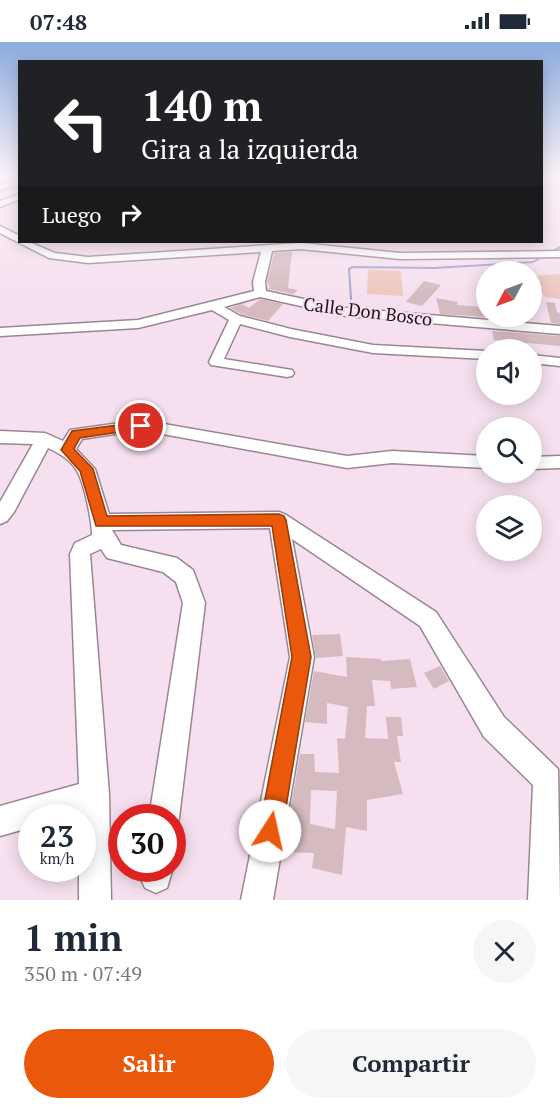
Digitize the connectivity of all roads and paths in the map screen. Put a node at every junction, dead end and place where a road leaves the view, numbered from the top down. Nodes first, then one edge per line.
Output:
1 (0, 229) edge
2 (18, 239) edge
3 (25, 243) edge
4 (267, 249) junction
5 (560, 254) edge
6 (260, 293) junction
7 (214, 306) junction
8 (236, 319) junction
9 (560, 330) edge
10 (0, 332) edge
11 (476, 354) edge
12 (542, 360) edge
13 (560, 362) edge
14 (287, 373) dead end
15 (0, 437) edge
16 (45, 439) junction
17 (67, 450) junction
18 (476, 461) edge
19 (560, 462) edge
20 (542, 463) edge
21 (0, 516) edge
22 (279, 520) junction
23 (103, 530) junction
24 (94, 795) junction
25 (166, 804) edge
26 (0, 821) edge
27 (95, 900) edge
28 (257, 900) edge
29 (544, 900) edge

1 - 2 street
3 - 4 street
4 - 5 street
4 - 6 street
6 - 7 street, Calle Don Bosco
6 - 9 street, Calle Don Bosco
7 - 8 street
7 - 10 street, Calle Don Bosco
8 - 11 street
8 - 14 street
12 - 13 street
15 - 16 street
16 - 17 street
16 - 21 street
17 - 18 street
17 - 23 street
19 - 20 street
22 - 23 street
22 - 28 street
22 - 29 street
23 - 24 street
23 - 25 street
24 - 26 street
24 - 27 street

